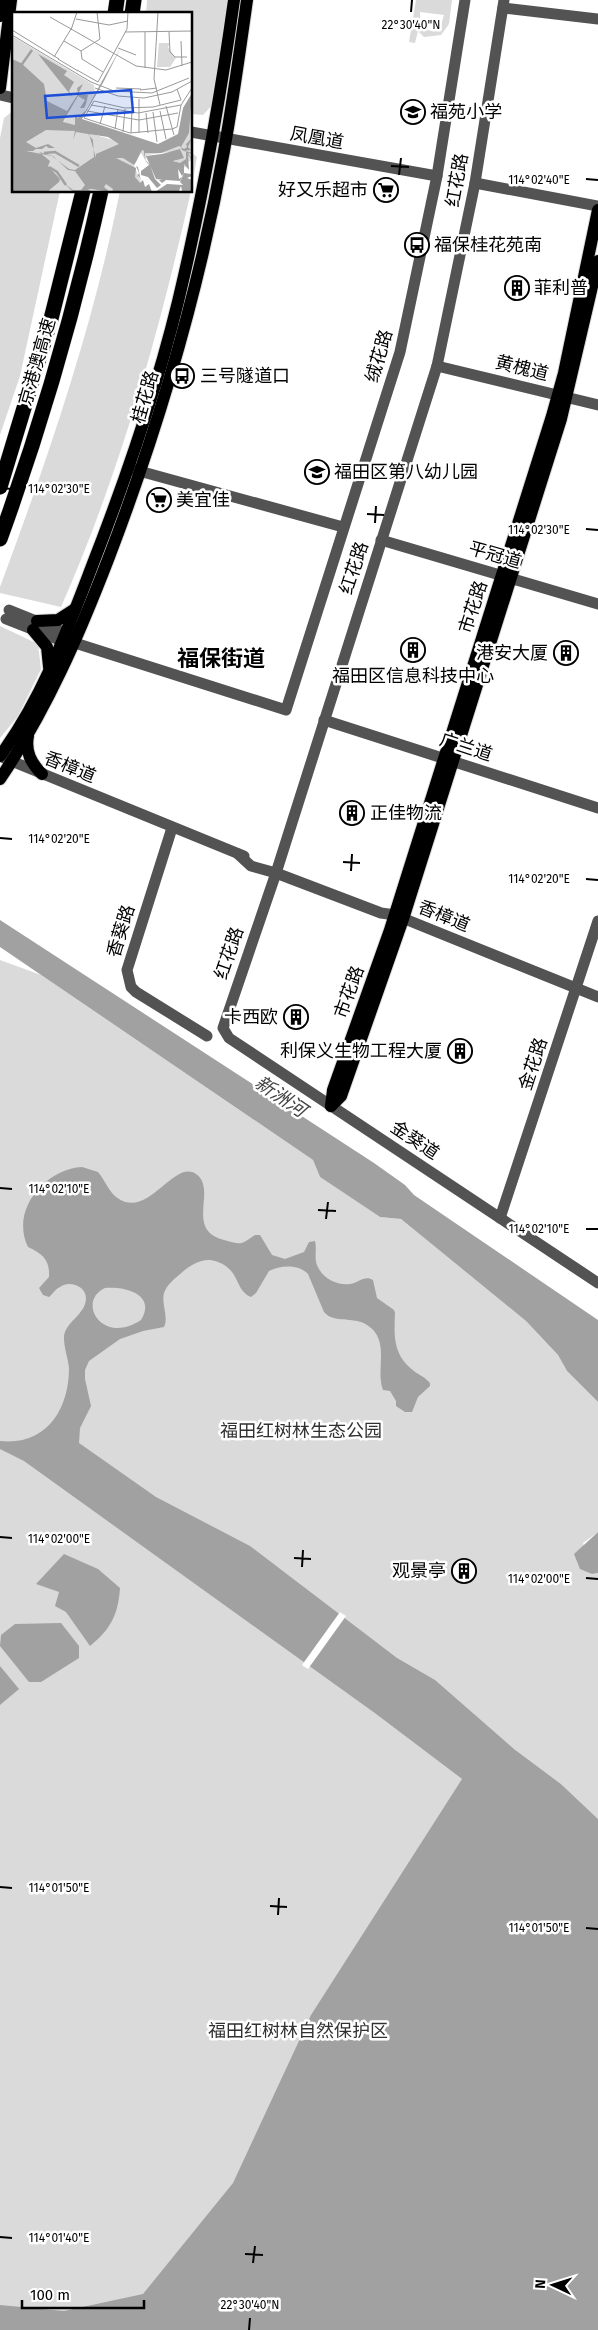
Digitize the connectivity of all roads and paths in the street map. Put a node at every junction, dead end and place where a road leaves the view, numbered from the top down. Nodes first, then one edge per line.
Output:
1 (2, 0) edge
2 (11, 0) edge
3 (234, 0) edge
4 (247, 0) edge
5 (465, 0) edge
6 (504, 4) edge
7 (0, 16) edge
8 (598, 19) edge
9 (0, 88) edge
10 (192, 132) edge
11 (220, 137) junction
12 (437, 176) junction
13 (475, 183) junction
14 (83, 192) edge
15 (101, 192) edge
16 (598, 206) edge
17 (598, 210) edge
18 (598, 261) edge
19 (437, 366) junction
20 (562, 396) junction
21 (598, 405) edge
22 (135, 470) junction
23 (0, 487) edge
24 (343, 527) junction
25 (0, 540) edge
26 (382, 540) junction
27 (506, 577) junction
28 (598, 604) edge
29 (77, 607) junction
30 (8, 615) dead end
31 (35, 626) junction
32 (68, 639) junction
33 (48, 672) junction
34 (324, 720) junction
35 (30, 732) junction
36 (4, 758) edge
37 (449, 760) junction
38 (42, 774) junction
39 (0, 779) edge
40 (598, 808) edge
41 (172, 828) junction
42 (276, 872) junction
43 (399, 917) junction
44 (598, 921) edge
45 (577, 988) junction
46 (598, 997) edge
47 (224, 1020) joint
48 (207, 1036) dead end
49 (331, 1106) junction
50 (500, 1218) junction
51 (598, 1283) edge

1 - 7 main road
2 - 9 main road
3 - 11 main road, 桂花路
4 - 11 main road, 桂花路
5 - 12 street, 绒花路
6 - 8 street
6 - 13 street, 红花路
10 - 11 street, 凤凰道
11 - 12 street, 凤凰道
11 - 22 main road, 桂花路
12 - 24 street, 绒花路
13 - 16 street
13 - 19 street, 红花路
14 - 23 highway, 京港澳高速
15 - 25 highway, 京港澳高速
17 - 20 main road, 市花路
18 - 20 main road, 市花路
19 - 20 street, 黄槐道
19 - 26 street, 红花路
20 - 21 street, 黄槐道
20 - 27 main road, 市花路
22 - 24 street
22 - 29 main road, 桂花路
22 - 32 main road, 桂花路
24 - 32 street, 绒花路
26 - 27 street, 平冠道
26 - 34 street, 红花路
27 - 28 street, 平冠道
27 - 37 main road, 市花路
29 - 31 main road
29 - 32 main road, 桂花路
30 - 31 street
31 - 32 street
31 - 33 main road
32 - 33 main road, 桂花路
32 - 35 main road, 桂花路
33 - 36 main road, 桂花路
34 - 37 street, 广兰道
34 - 42 street, 红花路
35 - 36 main road, 桂花路
35 - 38 main road
36 - 38 street, 香樟道
36 - 39 main road, 桂花路
37 - 40 street, 广兰道
37 - 43 main road, 市花路
38 - 41 street, 香樟道
41 - 42 street, 香樟道
41 - 48 street, 香葵路
42 - 43 street, 香樟道
42 - 47 street, 红花路
43 - 45 street, 香樟道
43 - 49 main road, 市花路
44 - 45 street, 金花路
45 - 46 street, 香樟道
45 - 50 street, 金花路
47 - 49 street, 金葵道
49 - 50 street, 金葵道
50 - 51 street, 金葵道

